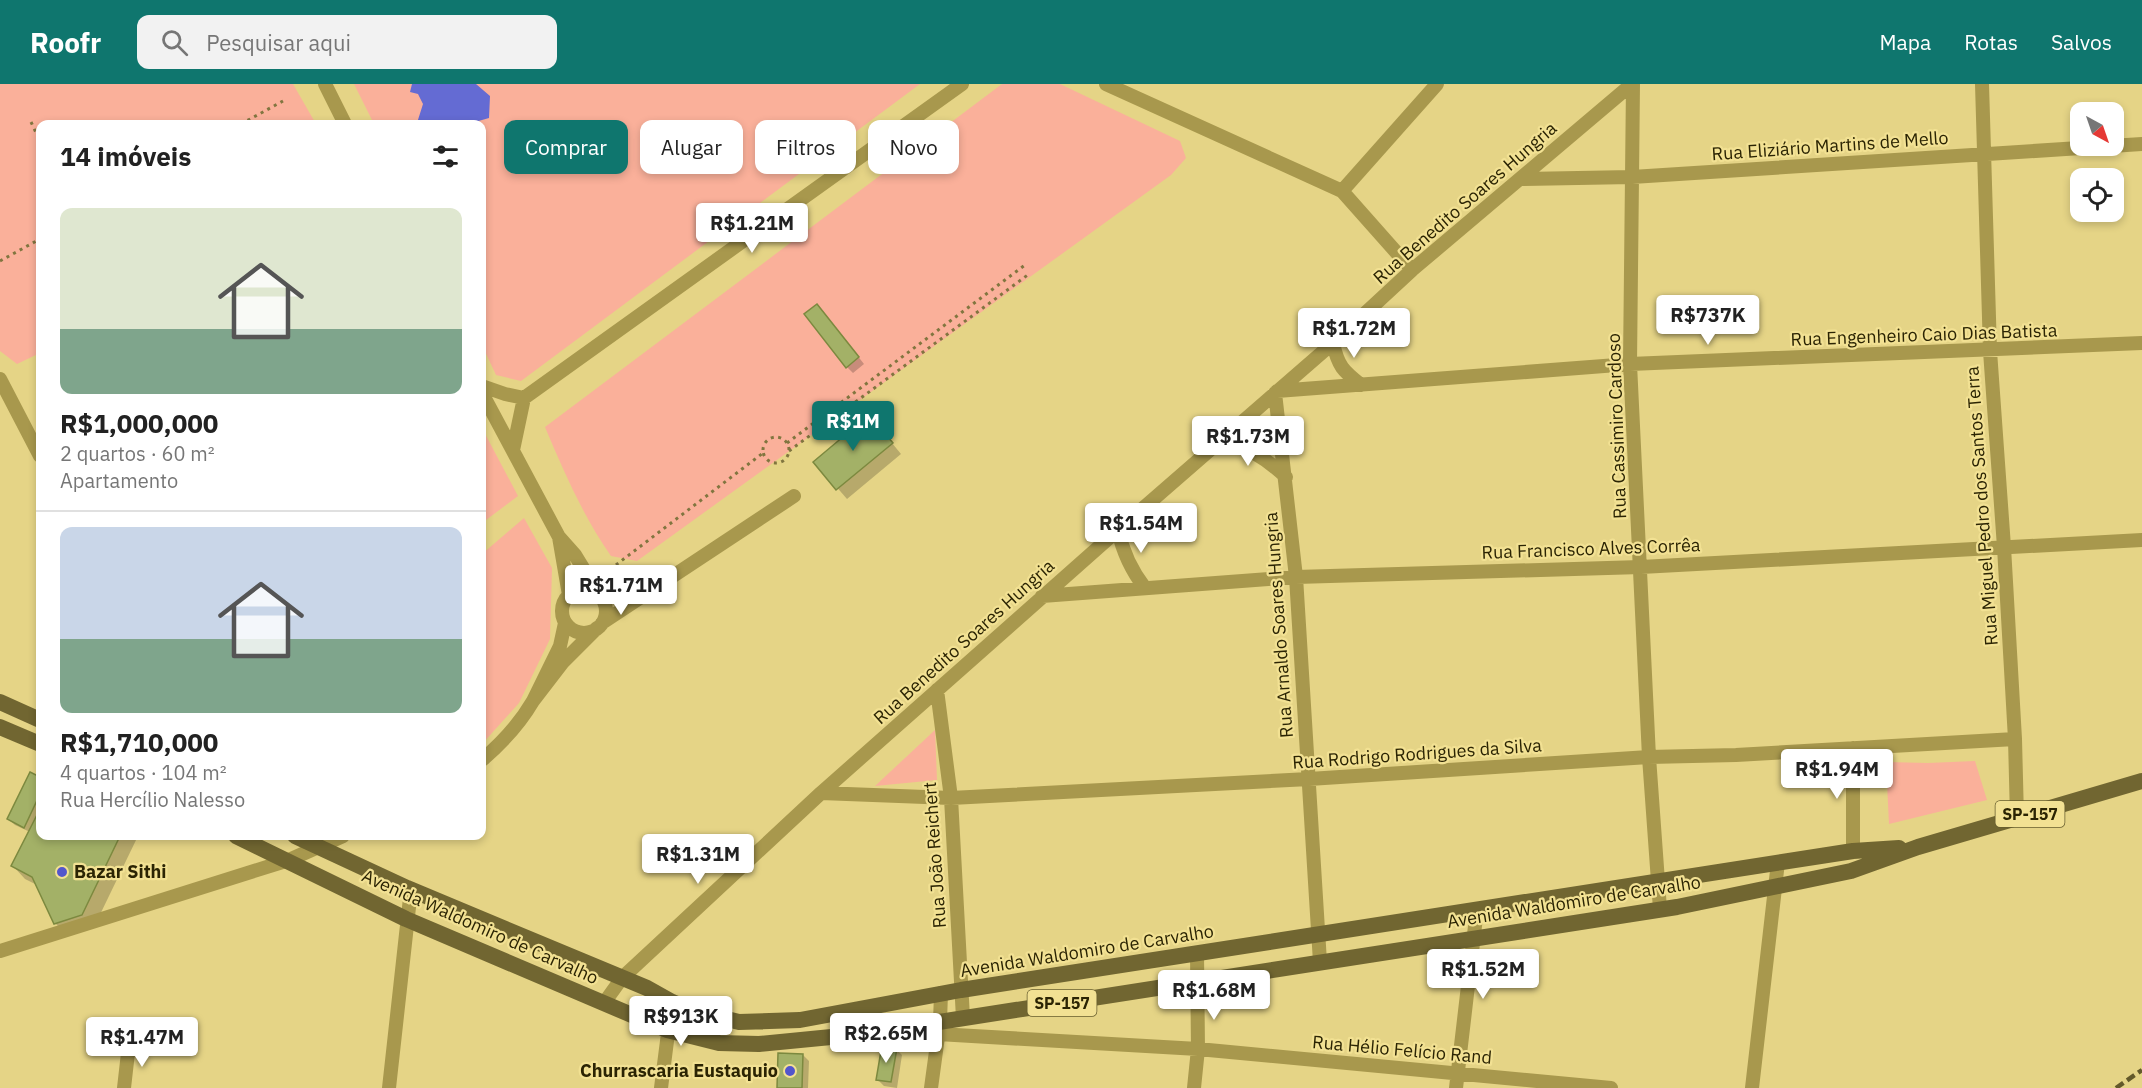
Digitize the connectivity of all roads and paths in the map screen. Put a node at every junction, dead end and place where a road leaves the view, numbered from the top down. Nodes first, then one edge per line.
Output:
1 (325, 84) edge
2 (962, 84) edge
3 (1106, 84) edge
4 (1437, 84) edge
5 (1633, 84) edge
6 (1982, 84) edge
7 (283, 100) dead end
8 (248, 120) edge
9 (343, 120) edge
10 (31, 122) dead end
11 (36, 133) edge
12 (2142, 144) edge
13 (1983, 154) junction
14 (1632, 177) junction
15 (1520, 179) junction
16 (1342, 191) junction
17 (36, 241) edge
18 (0, 261) edge
19 (1024, 265) dead end
20 (1412, 270) junction
21 (1029, 273) dead end
22 (1333, 343) junction
23 (2142, 343) edge
24 (1990, 351) junction
25 (1630, 364) junction
26 (0, 379) edge
27 (1361, 385) junction
28 (486, 387) edge
29 (1276, 392) junction
30 (524, 398) junction
31 (486, 400) edge
32 (1220, 440) junction
33 (787, 443) junction
34 (36, 448) edge
35 (513, 450) junction
36 (789, 451) junction
37 (763, 453) junction
38 (1286, 477) junction
39 (794, 496) dead end
40 (1118, 530) junction
41 (559, 537) junction
42 (2142, 540) edge
43 (2004, 547) junction
44 (1641, 567) junction
45 (1296, 577) junction
46 (592, 583) junction
47 (1145, 588) junction
48 (569, 595) junction
49 (1042, 596) junction
50 (601, 597) junction
51 (565, 623) junction
52 (600, 626) junction
53 (937, 690) junction
54 (533, 701) junction
55 (0, 702) edge
56 (36, 718) edge
57 (0, 727) edge
58 (2015, 739) junction
59 (36, 742) edge
60 (1853, 748) junction
61 (486, 757) edge
62 (1649, 757) junction
63 (1309, 779) junction
64 (2142, 781) edge
65 (821, 793) junction
66 (951, 798) junction
67 (2017, 818) junction
68 (245, 840) edge
69 (303, 840) edge
70 (334, 840) edge
71 (318, 847) junction
72 (1918, 847) junction
73 (1853, 850) junction
74 (289, 860) junction
75 (1778, 862) junction
76 (1657, 881) junction
77 (1775, 887) junction
78 (411, 890) junction
79 (1477, 909) junction
80 (1660, 909) junction
81 (406, 919) junction
82 (1318, 935) junction
83 (1475, 939) junction
84 (0, 951) edge
85 (1197, 953) junction
86 (1320, 962) junction
87 (622, 978) junction
88 (1199, 982) junction
89 (962, 990) junction
90 (941, 993) junction
91 (672, 1002) junction
92 (604, 1003) junction
93 (963, 1018) junction
94 (939, 1028) junction
95 (667, 1030) junction
96 (129, 1044) dead end
97 (1197, 1049) junction
98 (1457, 1072) junction
99 (124, 1088) edge
100 (389, 1088) edge
101 (660, 1088) edge
102 (931, 1088) edge
103 (1194, 1088) edge
104 (1455, 1088) edge
105 (1611, 1088) edge
106 (1752, 1088) edge

1 - 9 street
2 - 30 street
3 - 16 street
4 - 16 street
5 - 14 street, Rua Cassimiro Cardoso
5 - 15 street, Rua Benedito Soares Hungria
6 - 13 street, Rua Miguel Pedro dos Santos Terra
7 - 8 path
10 - 11 path
12 - 13 street, Rua Eliziário Martins de Mello
13 - 14 street, Rua Eliziário Martins de Mello
13 - 24 street, Rua Miguel Pedro dos Santos Terra
14 - 15 street, Rua Eliziário Martins de Mello
14 - 25 street, Rua Cassimiro Cardoso
15 - 20 street, Rua Benedito Soares Hungria
16 - 20 street
17 - 18 path
19 - 33 path
20 - 22 street, Rua Benedito Soares Hungria
21 - 36 path
22 - 27 street
22 - 29 street, Rua Benedito Soares Hungria
23 - 24 street, Rua Engenheiro Caio Dias Batista
24 - 25 street, Rua Engenheiro Caio Dias Batista
24 - 43 street, Rua Miguel Pedro dos Santos Terra
25 - 27 street, Rua Engenheiro Caio Dias Batista
25 - 44 street, Rua Cassimiro Cardoso
26 - 34 street
27 - 29 street, Rua Engenheiro Caio Dias Batista
28 - 30 street
29 - 32 street, Rua Benedito Soares Hungria
29 - 38 street, Rua Arnaldo Soares Hungria
30 - 35 street
31 - 35 street
32 - 38 street
32 - 40 street, Rua Benedito Soares Hungria
33 - 36 path
33 - 37 path
35 - 41 street
36 - 37 path
37 - 46 path
38 - 45 street, Rua Arnaldo Soares Hungria
39 - 52 street
40 - 47 street
40 - 49 street, Rua Benedito Soares Hungria
41 - 46 street
41 - 48 street
42 - 43 street, Rua Francisco Alves Corrêa
43 - 44 street, Rua Francisco Alves Corrêa
43 - 58 street, Rua Miguel Pedro dos Santos Terra
44 - 45 street, Rua Francisco Alves Corrêa
44 - 62 street, Rua Cassimiro Cardoso
45 - 47 street, Rua Francisco Alves Corrêa
45 - 63 street, Rua Arnaldo Soares Hungria
46 - 50 street
47 - 49 street, Rua Francisco Alves Corrêa
48 - 50 street
48 - 51 street
49 - 53 street, Rua Benedito Soares Hungria
50 - 52 street
51 - 52 street
51 - 54 street
52 - 54 street
53 - 65 street, Rua Benedito Soares Hungria
53 - 66 street, Rua João Reichert
54 - 61 street
55 - 56 main road
57 - 59 main road
58 - 60 street, Rua Rodrigo Rodrigues da Silva
58 - 67 street, Rua Miguel Pedro dos Santos Terra
60 - 62 street, Rua Rodrigo Rodrigues da Silva
60 - 73 street
62 - 63 street, Rua Rodrigo Rodrigues da Silva
62 - 76 street, Rua Cassimiro Cardoso
63 - 66 street, Rua Rodrigo Rodrigues da Silva
63 - 82 street, Rua Arnaldo Soares Hungria
64 - 67 main road, Avenida Waldomiro de Carvalho / SP-157
65 - 66 street, Rua Rodrigo Rodrigues da Silva
65 - 87 street, Rua Benedito Soares Hungria
66 - 89 street, Rua João Reichert
67 - 72 main road, Avenida Waldomiro de Carvalho / SP-157
68 - 74 main road, Avenida Waldomiro de Carvalho / SP-157
69 - 71 main road, Avenida Waldomiro de Carvalho / SP-157
70 - 71 street
71 - 74 street
71 - 78 main road, Avenida Waldomiro de Carvalho / SP-157
72 - 73 main road, Avenida Waldomiro de Carvalho / SP-157
72 - 77 main road, Avenida Waldomiro de Carvalho / SP-157
73 - 75 main road, Avenida Waldomiro de Carvalho / SP-157
74 - 81 main road, Avenida Waldomiro de Carvalho / SP-157
74 - 84 street
75 - 76 main road, Avenida Waldomiro de Carvalho / SP-157
75 - 77 street
76 - 79 main road, Avenida Waldomiro de Carvalho / SP-157
76 - 80 street, Rua Cassimiro Cardoso
77 - 80 main road, Avenida Waldomiro de Carvalho / SP-157
77 - 106 street
78 - 81 street
78 - 87 main road, Avenida Waldomiro de Carvalho / SP-157
79 - 82 main road, Avenida Waldomiro de Carvalho / SP-157
79 - 83 street
80 - 83 main road, Avenida Waldomiro de Carvalho / SP-157
81 - 92 main road, Avenida Waldomiro de Carvalho / SP-157
81 - 100 street
82 - 85 main road, Avenida Waldomiro de Carvalho / SP-157
82 - 86 street, Rua Arnaldo Soares Hungria
83 - 86 main road, Avenida Waldomiro de Carvalho / SP-157
83 - 98 street
85 - 88 street
85 - 89 main road, Avenida Waldomiro de Carvalho / SP-157
86 - 88 main road, Avenida Waldomiro de Carvalho / SP-157
87 - 91 main road, Avenida Waldomiro de Carvalho / SP-157
87 - 92 street, Rua Benedito Soares Hungria
88 - 93 main road, Avenida Waldomiro de Carvalho / SP-157
88 - 97 street
89 - 90 main road, Avenida Waldomiro de Carvalho / SP-157
89 - 93 street, Rua João Reichert
90 - 91 main road, Avenida Waldomiro de Carvalho / SP-157
90 - 94 street
91 - 95 street
92 - 95 main road, Avenida Waldomiro de Carvalho / SP-157
93 - 94 main road, Avenida Waldomiro de Carvalho / SP-157
94 - 95 main road, Avenida Waldomiro de Carvalho / SP-157
94 - 97 street, Rua Hélio Felício Rand
94 - 102 street
95 - 101 street
96 - 99 street
97 - 98 street, Rua Hélio Felício Rand
97 - 103 street
98 - 104 street
98 - 105 street, Rua Hélio Felício Rand

